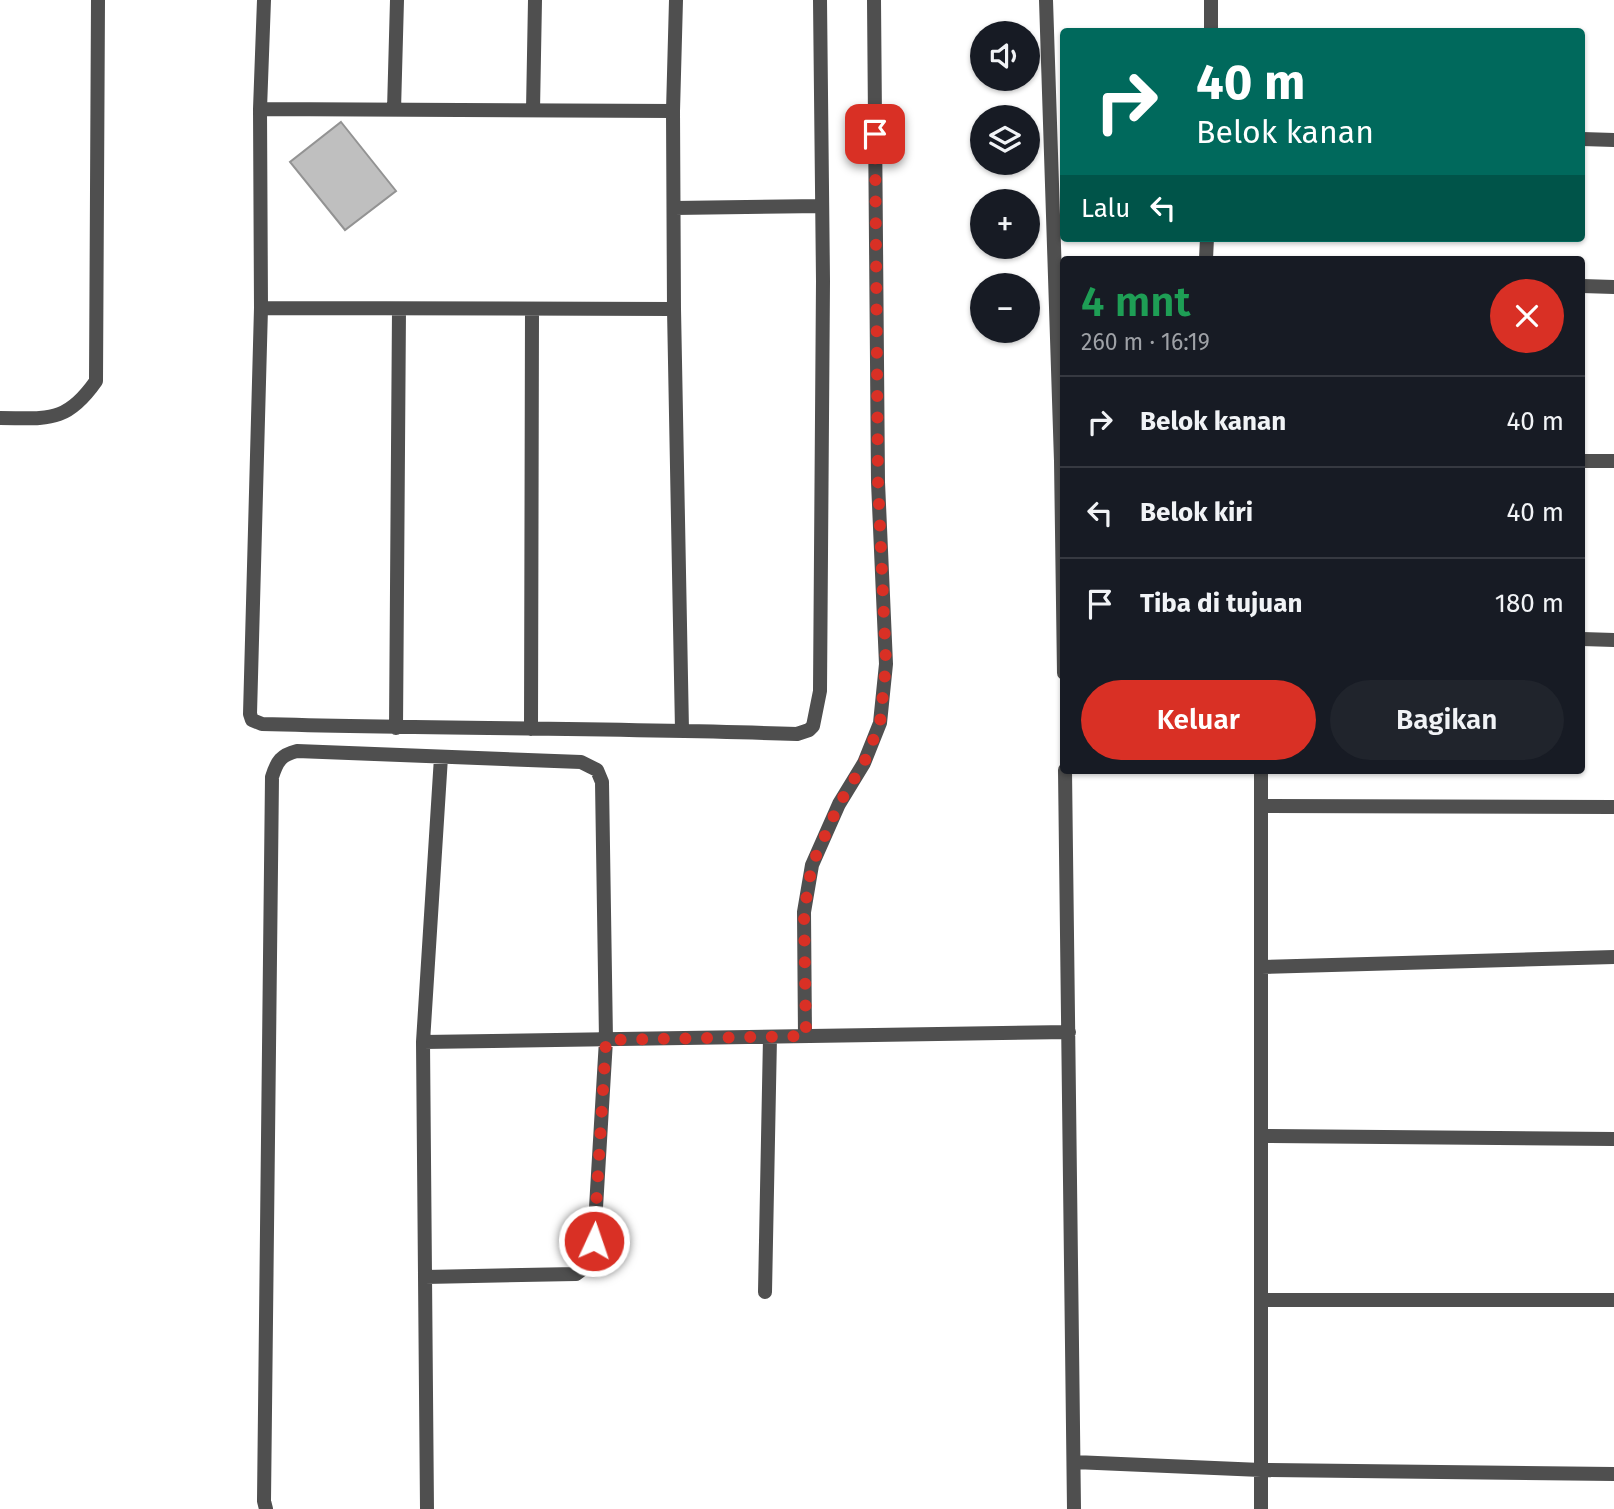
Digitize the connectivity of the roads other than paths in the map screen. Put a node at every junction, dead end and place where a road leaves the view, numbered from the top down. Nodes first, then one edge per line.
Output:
1 (98, 0) edge
2 (264, 0) edge
3 (397, 0) edge
4 (535, 0) edge
5 (677, 0) edge
6 (820, 0) edge
7 (874, 0) edge
8 (1046, 0) edge
9 (1211, 0) edge
10 (1211, 28) edge
11 (260, 109) junction
12 (394, 110) junction
13 (533, 110) junction
14 (673, 111) junction
15 (1585, 139) edge
16 (1614, 140) edge
17 (822, 206) junction
18 (674, 208) junction
19 (1585, 286) edge
20 (1614, 287) edge
21 (261, 308) junction
22 (399, 309) junction
23 (532, 309) junction
24 (674, 309) junction
25 (1060, 403) edge
26 (0, 418) edge
27 (1585, 461) edge
28 (1614, 461) edge
29 (1585, 639) edge
30 (1614, 640) edge
31 (396, 728) junction
32 (531, 729) junction
33 (682, 730) junction
34 (441, 757) junction
35 (1065, 774) edge
36 (1261, 774) edge
37 (1261, 806) junction
38 (1614, 807) edge
39 (1614, 957) edge
40 (1261, 967) junction
41 (1069, 1032) junction
42 (806, 1036) junction
43 (770, 1037) junction
44 (606, 1040) junction
45 (423, 1042) junction
46 (1261, 1136) junction
47 (1614, 1139) edge
48 (425, 1277) junction
49 (765, 1292) dead end
50 (1261, 1300) junction
51 (1614, 1300) edge
52 (1074, 1462) junction
53 (1261, 1470) junction
54 (1614, 1474) edge
55 (266, 1509) edge
56 (427, 1509) edge
57 (1074, 1509) edge
58 (1261, 1509) edge

1 - 26 street
2 - 11 street
3 - 12 street
4 - 13 street
5 - 14 street
6 - 17 street
7 - 42 street
8 - 25 street
9 - 10 street
11 - 12 street
11 - 21 street
12 - 13 street
13 - 14 street
14 - 18 street
15 - 16 street
17 - 18 street
17 - 33 street
18 - 24 street
19 - 20 street
21 - 22 street
21 - 31 street
22 - 23 street
22 - 31 street
23 - 24 street
23 - 32 street
24 - 33 street
27 - 28 street
29 - 30 street
31 - 32 street
32 - 33 street
34 - 44 street
34 - 45 street
34 - 55 street
35 - 41 street
36 - 37 street
37 - 38 street
37 - 40 street
39 - 40 street
40 - 46 street
41 - 42 street
41 - 52 street
42 - 43 street
43 - 44 street
43 - 49 street
44 - 45 street
44 - 48 street
45 - 48 street
46 - 47 street
46 - 50 street
48 - 56 street
50 - 51 street
50 - 53 street
52 - 53 street
52 - 57 street
53 - 54 street
53 - 58 street

